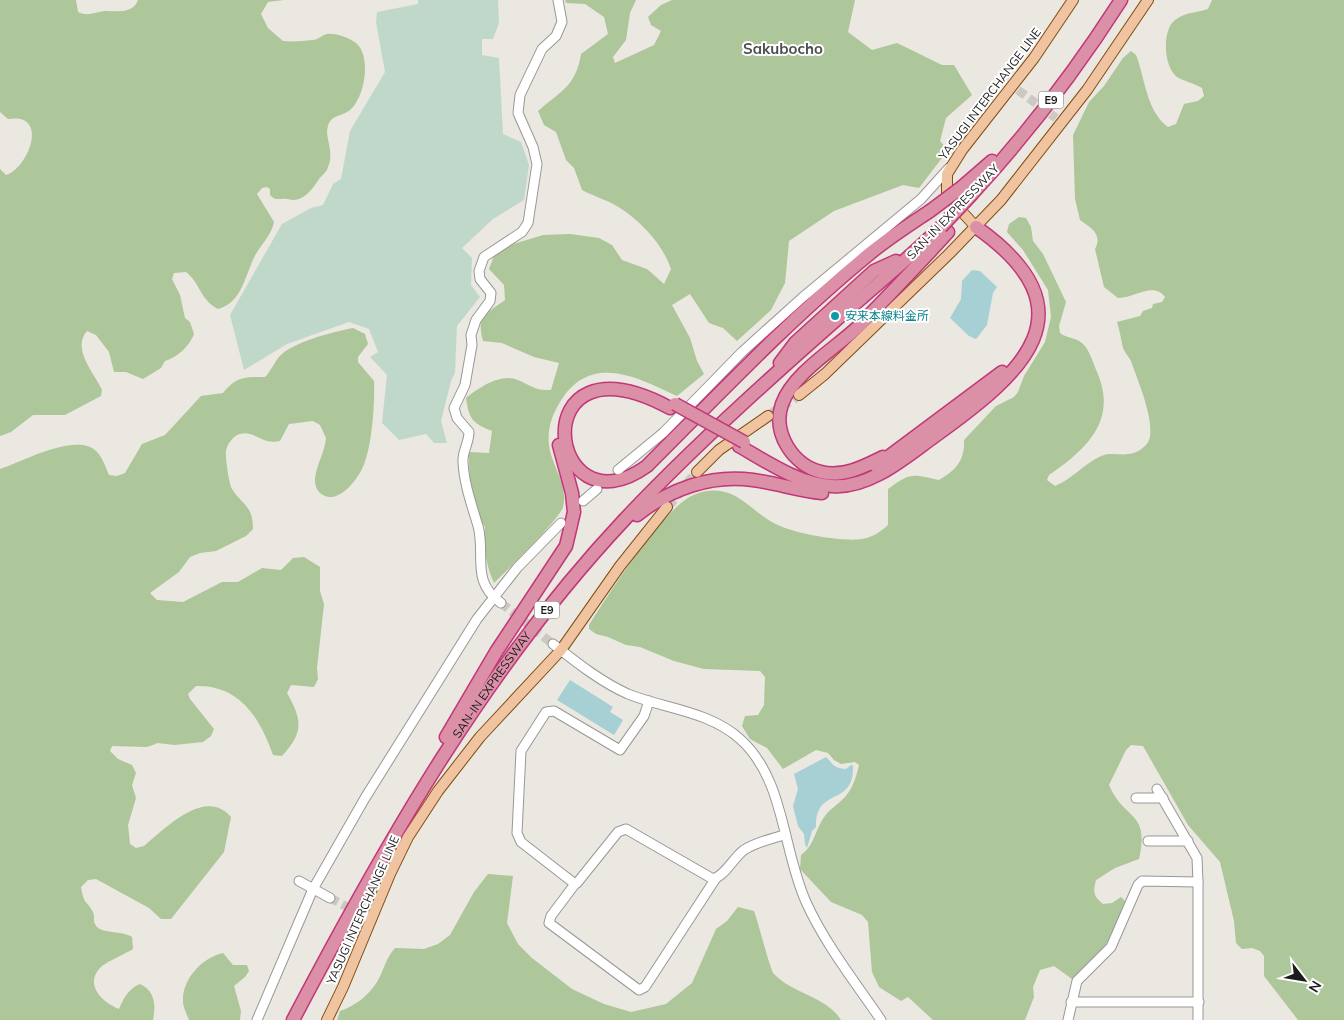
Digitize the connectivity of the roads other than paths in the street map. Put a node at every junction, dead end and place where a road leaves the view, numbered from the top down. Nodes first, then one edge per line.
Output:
1 (558, 0) edge
2 (1073, 0) edge
3 (1117, 0) edge
4 (1121, 0) edge
5 (1148, 0) edge
6 (1031, 123) junction
7 (949, 168) junction
8 (970, 193) junction
9 (943, 227) junction
10 (976, 227) junction
11 (799, 395) tunnel mouth
12 (673, 406) junction
13 (768, 416) tunnel mouth
14 (919, 440) junction
15 (618, 470) dead end
16 (697, 472) tunnel mouth
17 (597, 489) dead end
18 (584, 501) dead end
19 (667, 507) tunnel mouth
20 (561, 522) dead end
21 (610, 536) junction
22 (493, 598) junction
23 (501, 603) tunnel mouth
24 (557, 647) junction
25 (649, 701) junction
26 (1157, 789) dead end
27 (1136, 798) dead end
28 (1163, 798) junction
29 (784, 835) junction
30 (1148, 841) dead end
31 (1188, 842) junction
32 (380, 858) junction
33 (716, 878) junction
34 (299, 881) dead end
35 (1198, 882) junction
36 (575, 884) junction
37 (313, 889) junction
38 (330, 898) tunnel mouth
39 (1072, 1002) junction
40 (1199, 1002) junction
41 (257, 1020) edge
42 (294, 1020) edge
43 (327, 1020) edge
44 (880, 1020) edge
45 (1068, 1020) edge
46 (1198, 1020) edge

1 - 22 street
2 - 7 main road, YASUGI INTERCHANGE LINE
3 - 6 highway, E9
4 - 6 highway, E9
5 - 10 main road
6 - 8 highway
6 - 8 highway
7 - 10 main road, YASUGI INTERCHANGE LINE
7 - 15 street
8 - 9 highway
8 - 12 highway, bridge
9 - 14 highway
9 - 21 highway, SAN-IN EXPRESSWAY / E9
10 - 11 main road
10 - 14 highway
12 - 14 highway
12 - 32 highway
13 - 16 main road
14 - 21 highway
17 - 18 street
19 - 24 main road, YASUGI INTERCHANGE LINE
20 - 22 street
21 - 32 highway, SAN-IN EXPRESSWAY / E9
22 - 23 street
22 - 37 street
24 - 25 street
24 - 43 main road, YASUGI INTERCHANGE LINE
25 - 29 street
25 - 36 street
26 - 28 street
27 - 28 street
28 - 31 street
29 - 33 street
29 - 44 street
30 - 31 street
31 - 35 street
32 - 42 highway, SAN-IN EXPRESSWAY / E9
33 - 36 street
33 - 36 street
34 - 37 street
35 - 39 street
35 - 40 street
37 - 38 street
37 - 41 street
39 - 40 street
39 - 45 street
40 - 46 street

